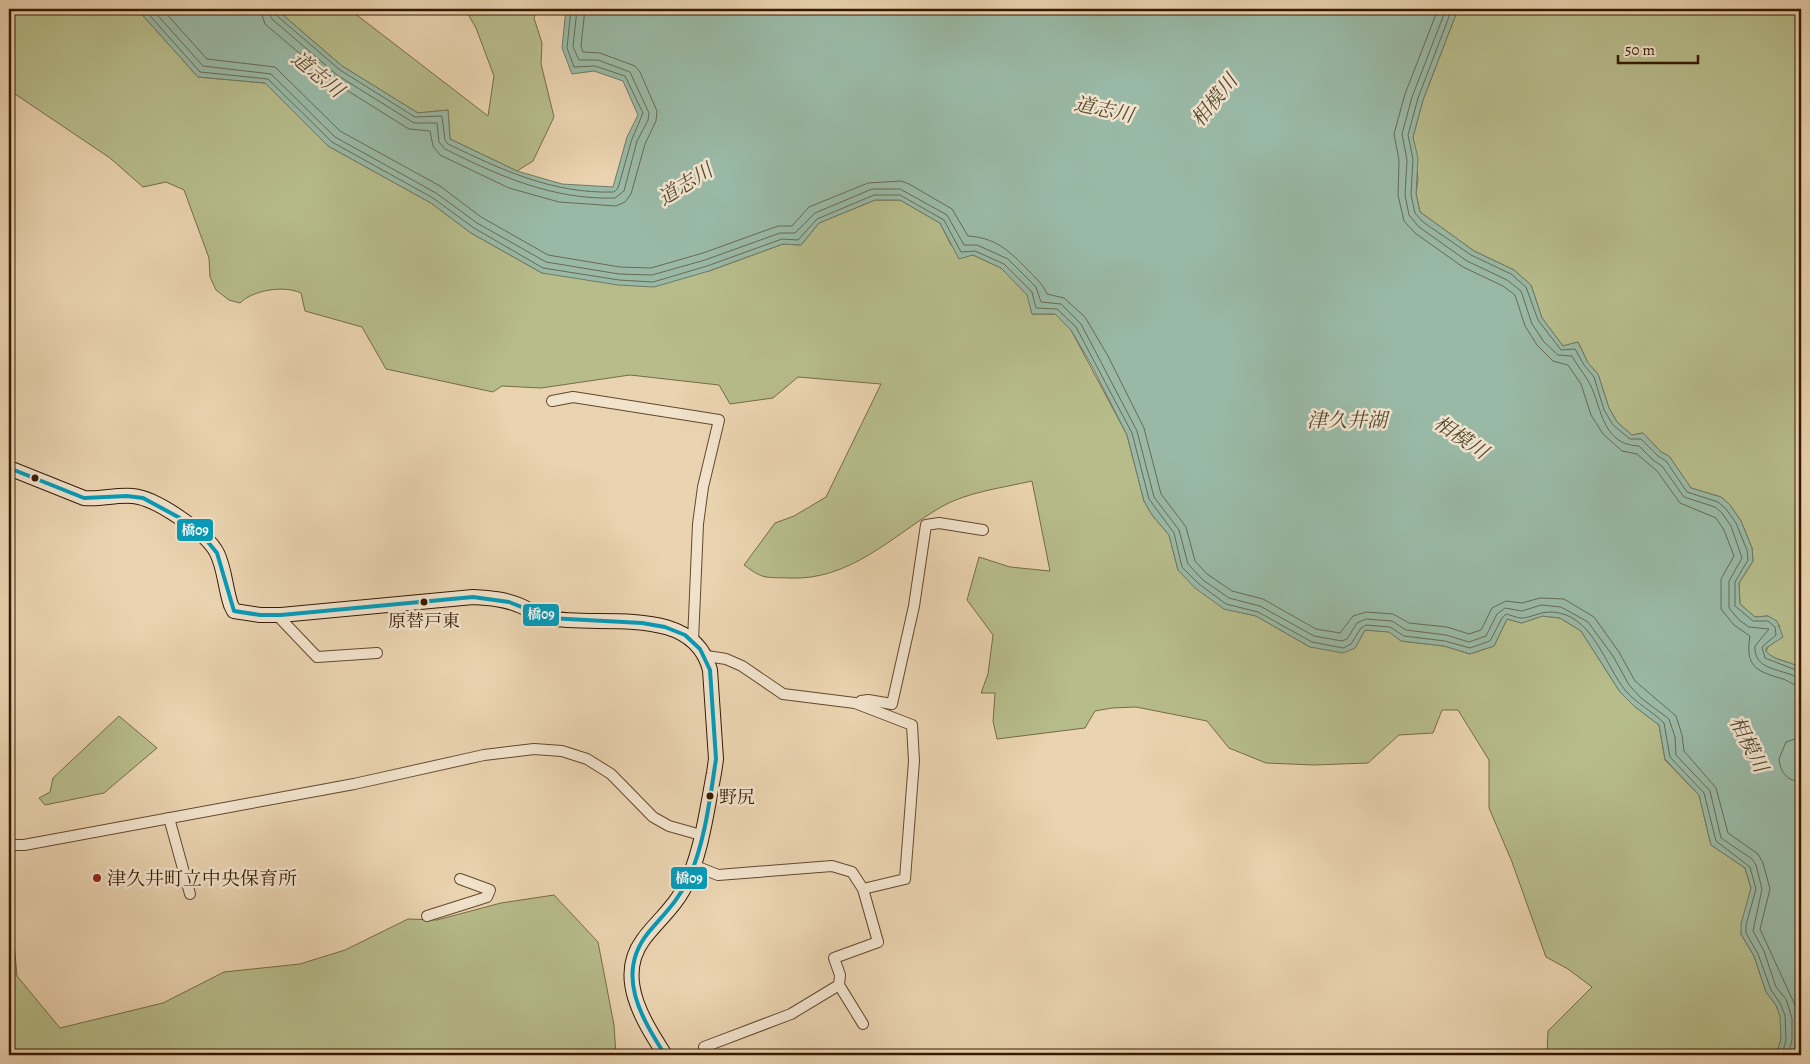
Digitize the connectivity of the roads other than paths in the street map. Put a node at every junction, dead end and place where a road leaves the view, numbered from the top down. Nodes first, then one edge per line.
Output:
1 (552, 401) dead end
2 (9, 468) edge
3 (982, 530) dead end
4 (276, 615) junction
5 (693, 641) junction
6 (377, 653) dead end
7 (707, 656) junction
8 (855, 703) junction
9 (170, 818) junction
10 (701, 836) junction
11 (9, 845) edge
12 (693, 865) junction
13 (460, 880) dead end
14 (863, 889) junction
15 (190, 894) dead end
16 (426, 916) dead end
17 (839, 985) junction
18 (862, 1024) dead end
19 (664, 1055) edge
20 (707, 1055) edge

1 - 5 street
2 - 4 street
3 - 8 street
4 - 5 street
4 - 6 street
5 - 7 street
7 - 8 street
7 - 10 street
8 - 14 street
9 - 10 street
9 - 11 street
9 - 15 street
10 - 12 street
12 - 14 street
12 - 19 street
13 - 16 street
14 - 17 street
17 - 18 street
17 - 20 street

